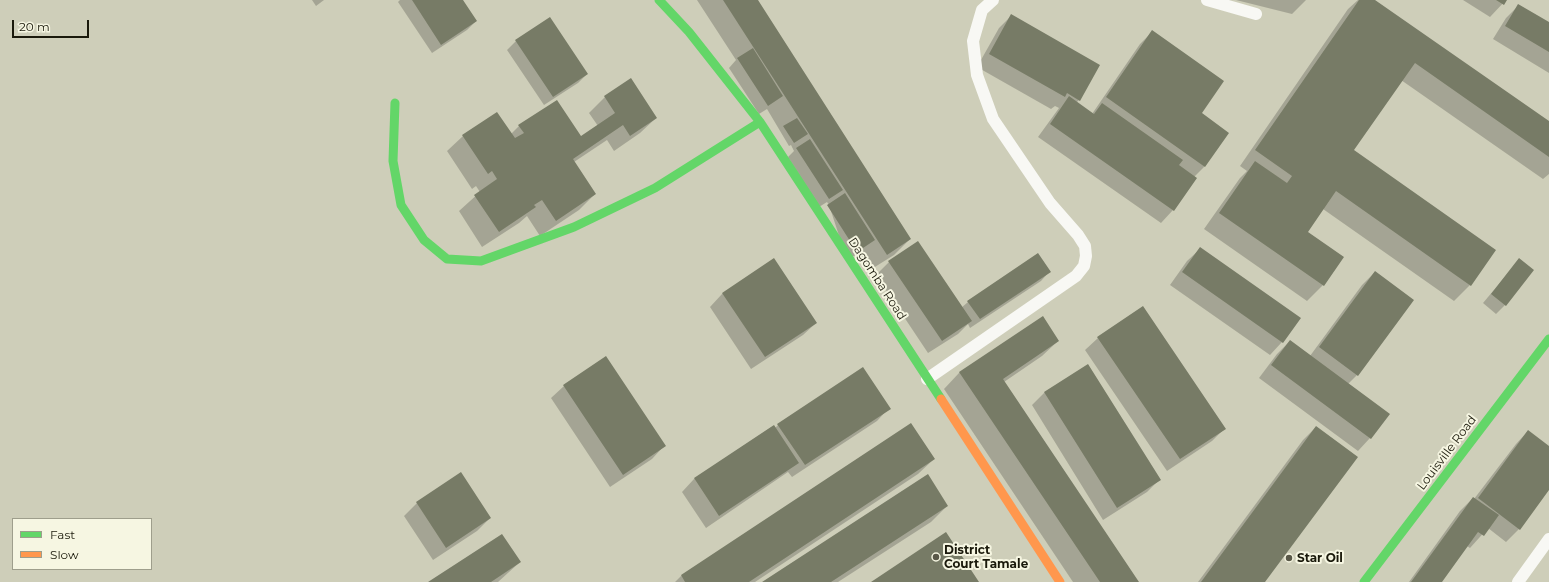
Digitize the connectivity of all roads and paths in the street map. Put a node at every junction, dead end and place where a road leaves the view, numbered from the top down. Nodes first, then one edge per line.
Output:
1 (659, 0) edge
2 (993, 0) edge
3 (1207, 0) edge
4 (1256, 14) dead end
5 (395, 103) dead end
6 (760, 122) junction
7 (1549, 339) edge
8 (927, 379) junction
9 (1549, 539) edge
10 (1060, 582) edge
11 (1364, 582) edge
12 (1518, 582) edge

1 - 6 street, Dagomba Road
2 - 8 lane
3 - 4 lane
5 - 6 street
6 - 8 street, Dagomba Road
7 - 11 street, Louisville Road
8 - 10 street, Dagomba Road
9 - 12 lane

